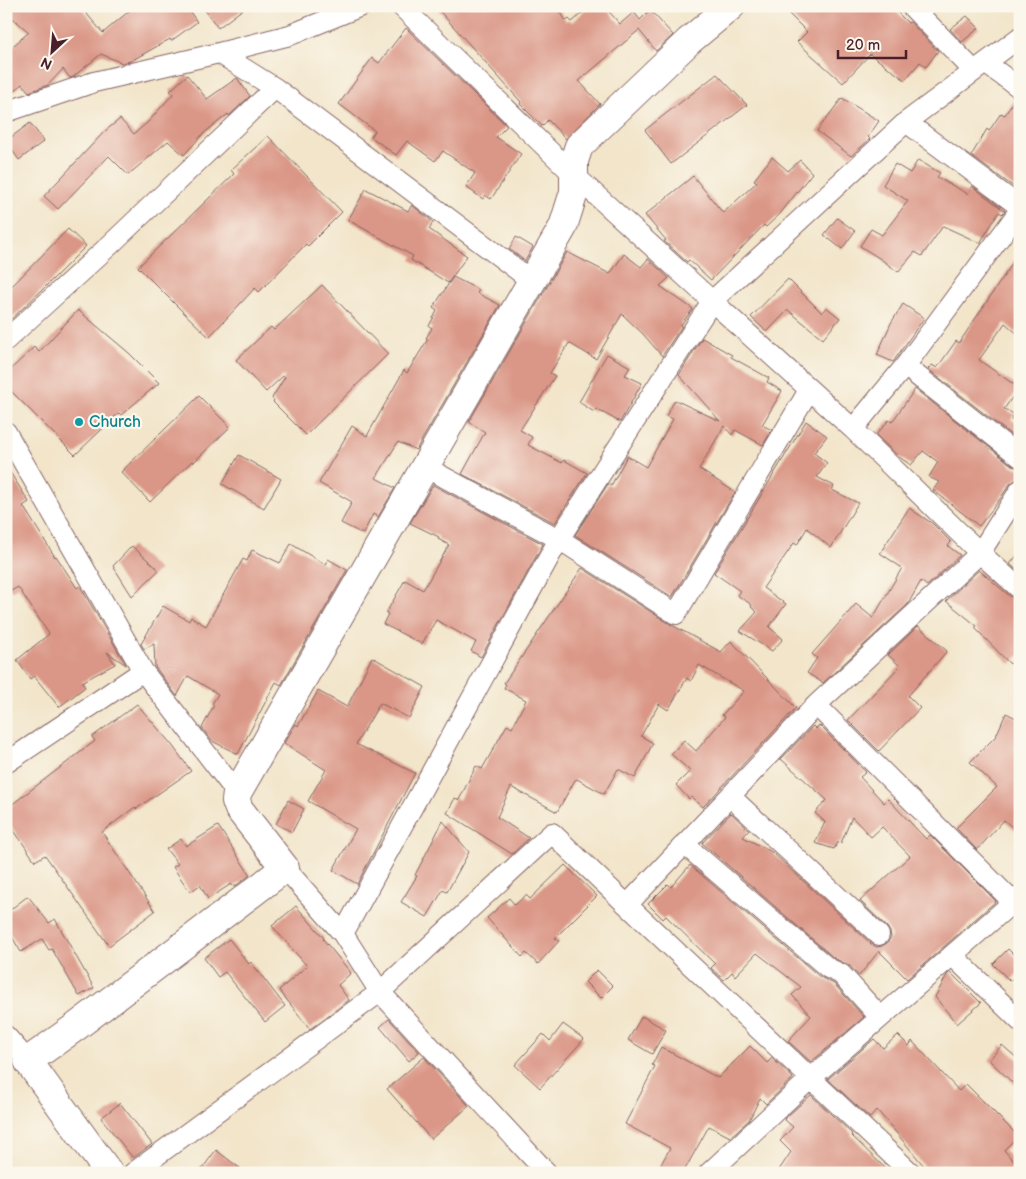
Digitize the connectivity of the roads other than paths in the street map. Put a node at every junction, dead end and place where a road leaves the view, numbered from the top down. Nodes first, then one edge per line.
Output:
1 (362, 6) edge
2 (401, 6) edge
3 (912, 6) edge
4 (721, 9) edge
5 (1020, 37) edge
6 (219, 53) junction
7 (979, 67) junction
8 (275, 88) junction
9 (1020, 88) edge
10 (6, 112) edge
11 (906, 122) junction
12 (573, 174) junction
13 (1020, 209) edge
14 (532, 281) junction
15 (712, 302) junction
16 (6, 340) edge
17 (905, 366) junction
18 (809, 390) junction
19 (853, 429) junction
20 (6, 432) edge
21 (1020, 457) edge
22 (425, 467) junction
23 (1020, 490) edge
24 (559, 539) junction
25 (980, 553) junction
26 (1020, 589) edge
27 (143, 671) junction
28 (816, 705) junction
29 (6, 763) edge
30 (238, 793) junction
31 (730, 796) junction
32 (684, 844) junction
33 (286, 868) junction
34 (1016, 899) edge
35 (627, 905) junction
36 (343, 934) junction
37 (879, 935) dead end
38 (952, 955) junction
39 (380, 992) junction
40 (880, 1017) junction
41 (1020, 1021) edge
42 (6, 1036) edge
43 (28, 1061) junction
44 (810, 1079) junction
45 (109, 1173) edge
46 (133, 1173) edge
47 (547, 1173) edge
48 (709, 1173) edge
49 (911, 1173) edge

1 - 6 street
2 - 12 street
3 - 7 street
4 - 12 main road
5 - 7 street
6 - 8 street
6 - 10 street
7 - 9 street
7 - 11 street
8 - 14 street
8 - 16 street
11 - 13 street
11 - 15 street
12 - 14 main road
12 - 15 street
13 - 17 street
14 - 22 main road
15 - 18 street
15 - 24 street
17 - 19 street
17 - 21 street
18 - 19 street
18 - 24 street
19 - 25 street
20 - 27 street
22 - 24 street
22 - 30 main road
23 - 25 street
24 - 36 street
25 - 26 street
25 - 28 street
27 - 29 street
27 - 30 street
28 - 31 street
28 - 34 street
30 - 33 main road
31 - 32 street
31 - 37 street
32 - 35 street
32 - 40 street
33 - 36 street
33 - 43 main road
34 - 38 street
35 - 39 street
35 - 44 street
36 - 39 street
38 - 40 street
38 - 41 street
39 - 46 street
39 - 47 street
40 - 44 street
42 - 43 street
43 - 45 main road
44 - 48 street
44 - 49 street

